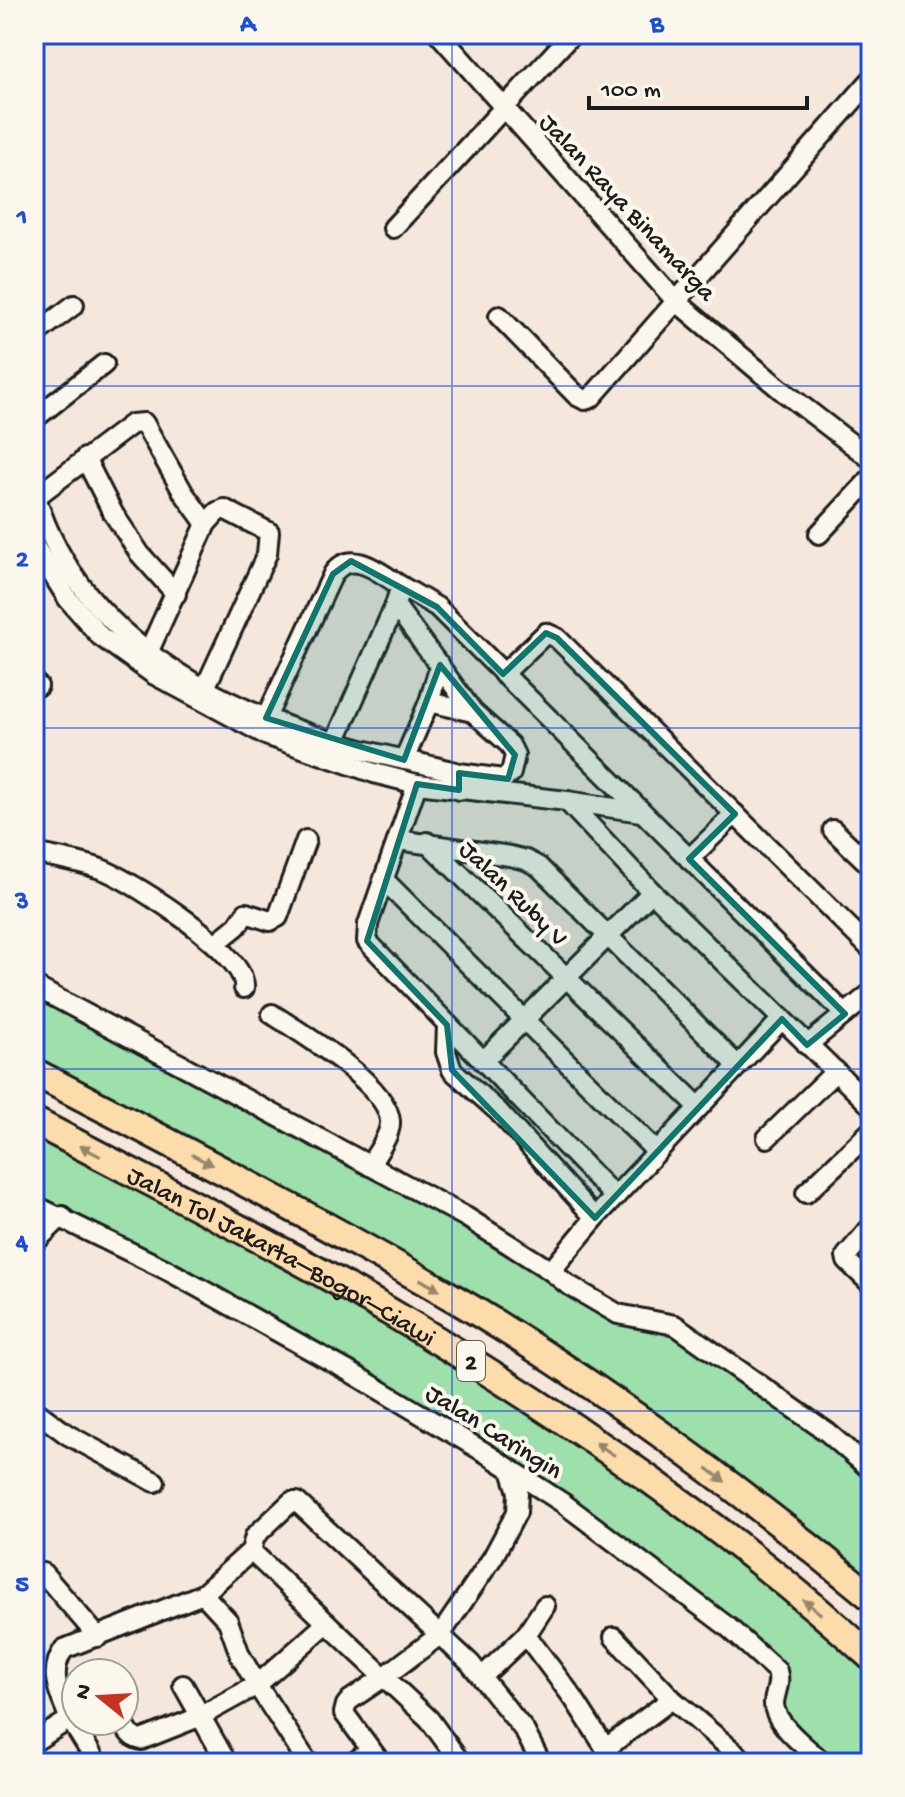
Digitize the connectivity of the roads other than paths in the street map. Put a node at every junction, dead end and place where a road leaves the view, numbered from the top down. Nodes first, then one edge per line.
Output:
1 (439, 34) edge
2 (572, 34) edge
3 (871, 80) edge
4 (505, 109) junction
5 (393, 228) dead end
6 (676, 301) junction
7 (74, 305) dead end
8 (499, 316) dead end
9 (34, 335) edge
10 (104, 364) dead end
11 (34, 419) edge
12 (85, 458) junction
13 (871, 459) edge
14 (871, 478) edge
15 (35, 492) edge
16 (206, 524) junction
17 (819, 534) dead end
18 (34, 545) edge
19 (176, 594) junction
20 (398, 596) junction
21 (148, 653) junction
22 (440, 665) junction
23 (503, 674) junction
24 (205, 688) junction
25 (429, 702) junction
26 (473, 712) junction
27 (266, 718) junction
28 (335, 742) junction
29 (404, 760) junction
30 (459, 782) junction
31 (417, 784) junction
32 (567, 801) junction
33 (641, 812) junction
34 (735, 814) junction
35 (833, 830) dead end
36 (306, 840) dead end
37 (398, 840) junction
38 (427, 842) junction
39 (34, 853) edge
40 (689, 859) junction
41 (871, 866) edge
42 (384, 880) junction
43 (652, 892) junction
44 (609, 936) junction
45 (216, 943) junction
46 (871, 949) edge
47 (566, 978) junction
48 (34, 986) edge
49 (244, 988) dead end
50 (871, 993) edge
51 (272, 1014) dead end
52 (845, 1014) junction
53 (782, 1019) junction
54 (524, 1021) junction
55 (447, 1025) junction
56 (807, 1045) junction
57 (483, 1061) junction
58 (738, 1066) junction
59 (836, 1071) junction
60 (34, 1072) edge
61 (871, 1106) edge
62 (699, 1107) junction
63 (34, 1121) edge
64 (871, 1131) edge
65 (767, 1138) dead end
66 (657, 1152) junction
67 (370, 1166) junction
68 (806, 1193) dead end
69 (615, 1197) junction
70 (34, 1205) edge
71 (62, 1216) junction
72 (595, 1218) junction
73 (871, 1227) edge
74 (34, 1243) edge
75 (551, 1271) junction
76 (871, 1284) edge
77 (34, 1410) edge
78 (511, 1470) junction
79 (871, 1470) edge
80 (155, 1482) dead end
81 (251, 1551) junction
82 (43, 1573) dead end
83 (203, 1594) junction
84 (871, 1597) edge
85 (545, 1606) dead end
86 (327, 1623) junction
87 (441, 1634) junction
88 (526, 1635) junction
89 (98, 1637) junction
90 (614, 1637) dead end
91 (871, 1657) edge
92 (483, 1676) junction
93 (384, 1677) junction
94 (183, 1685) dead end
95 (257, 1685) junction
96 (60, 1693) edge
97 (672, 1699) junction
98 (199, 1717) junction
99 (60, 1725) edge
100 (81, 1737) edge
101 (135, 1737) edge
102 (34, 1742) edge
103 (376, 1756) edge
104 (611, 1756) edge
105 (739, 1756) dead end
106 (536, 1761) edge
107 (97, 1763) edge
108 (227, 1763) edge
109 (308, 1763) edge
110 (353, 1763) edge
111 (461, 1763) edge
112 (824, 1763) edge

1 - 4 street, Jalan Raya Binamarga
2 - 4 street
3 - 6 street
4 - 5 street
4 - 6 street, Jalan Raya Binamarga
6 - 8 street
6 - 13 street, Jalan Raya Binamarga
7 - 9 street
10 - 11 street
12 - 15 street
12 - 16 street
12 - 19 street
14 - 17 street
15 - 21 street
16 - 19 street
16 - 24 street
18 - 31 street
19 - 21 street
20 - 22 street
20 - 23 street
20 - 27 street
20 - 28 street
21 - 24 street
22 - 25 street
22 - 26 street
23 - 33 street
23 - 34 street
24 - 27 street
25 - 26 street
25 - 29 street
26 - 30 street
27 - 28 street
28 - 29 street
29 - 30 street
30 - 31 street
30 - 32 street
31 - 37 street
32 - 33 street
32 - 43 street
33 - 40 street
34 - 40 street
34 - 46 street
35 - 41 street
36 - 45 street
37 - 38 street
37 - 42 street
38 - 44 street
38 - 47 street, Jalan Ruby V
39 - 45 street
40 - 52 street
42 - 54 street
42 - 55 street
43 - 44 street
43 - 53 street
44 - 47 street
44 - 58 street
45 - 49 street
47 - 54 street
47 - 62 street, Jalan Ruby V
48 - 67 street
50 - 52 street
51 - 67 street
52 - 56 street
53 - 56 street
53 - 58 street
54 - 57 street
54 - 66 street
55 - 57 street
55 - 72 street
56 - 59 street
57 - 69 street
58 - 62 street
59 - 61 street
59 - 65 street
60 -> 84 highway, Jalan Tol Jakarta–Bogor–Ciawi / 2
62 - 66 street
91 -> 63 highway, Jalan Tol Jakarta–Bogor–Ciawi / 2
64 - 68 street
66 - 69 street
67 - 75 street
69 - 72 street
70 - 71 street, Jalan Caringin
71 - 74 street
71 - 78 street, Jalan Caringin
72 - 75 street
73 - 76 street
75 - 79 street
77 - 80 street
78 - 87 street
78 - 112 street, Jalan Caringin
81 - 83 street
81 - 86 street
81 - 87 street
82 - 89 street
83 - 89 street
83 - 95 street
85 - 88 street
86 - 93 street
86 - 95 street
87 - 92 street
87 - 93 street
88 - 92 street
88 - 104 street
89 - 96 street
90 - 97 street
92 - 106 street
93 - 103 street
93 - 111 street
94 - 98 street
95 - 98 street
95 - 109 street
97 - 104 street
97 - 105 street
98 - 101 street
98 - 108 street
99 - 102 street
100 - 107 street
103 - 110 street

